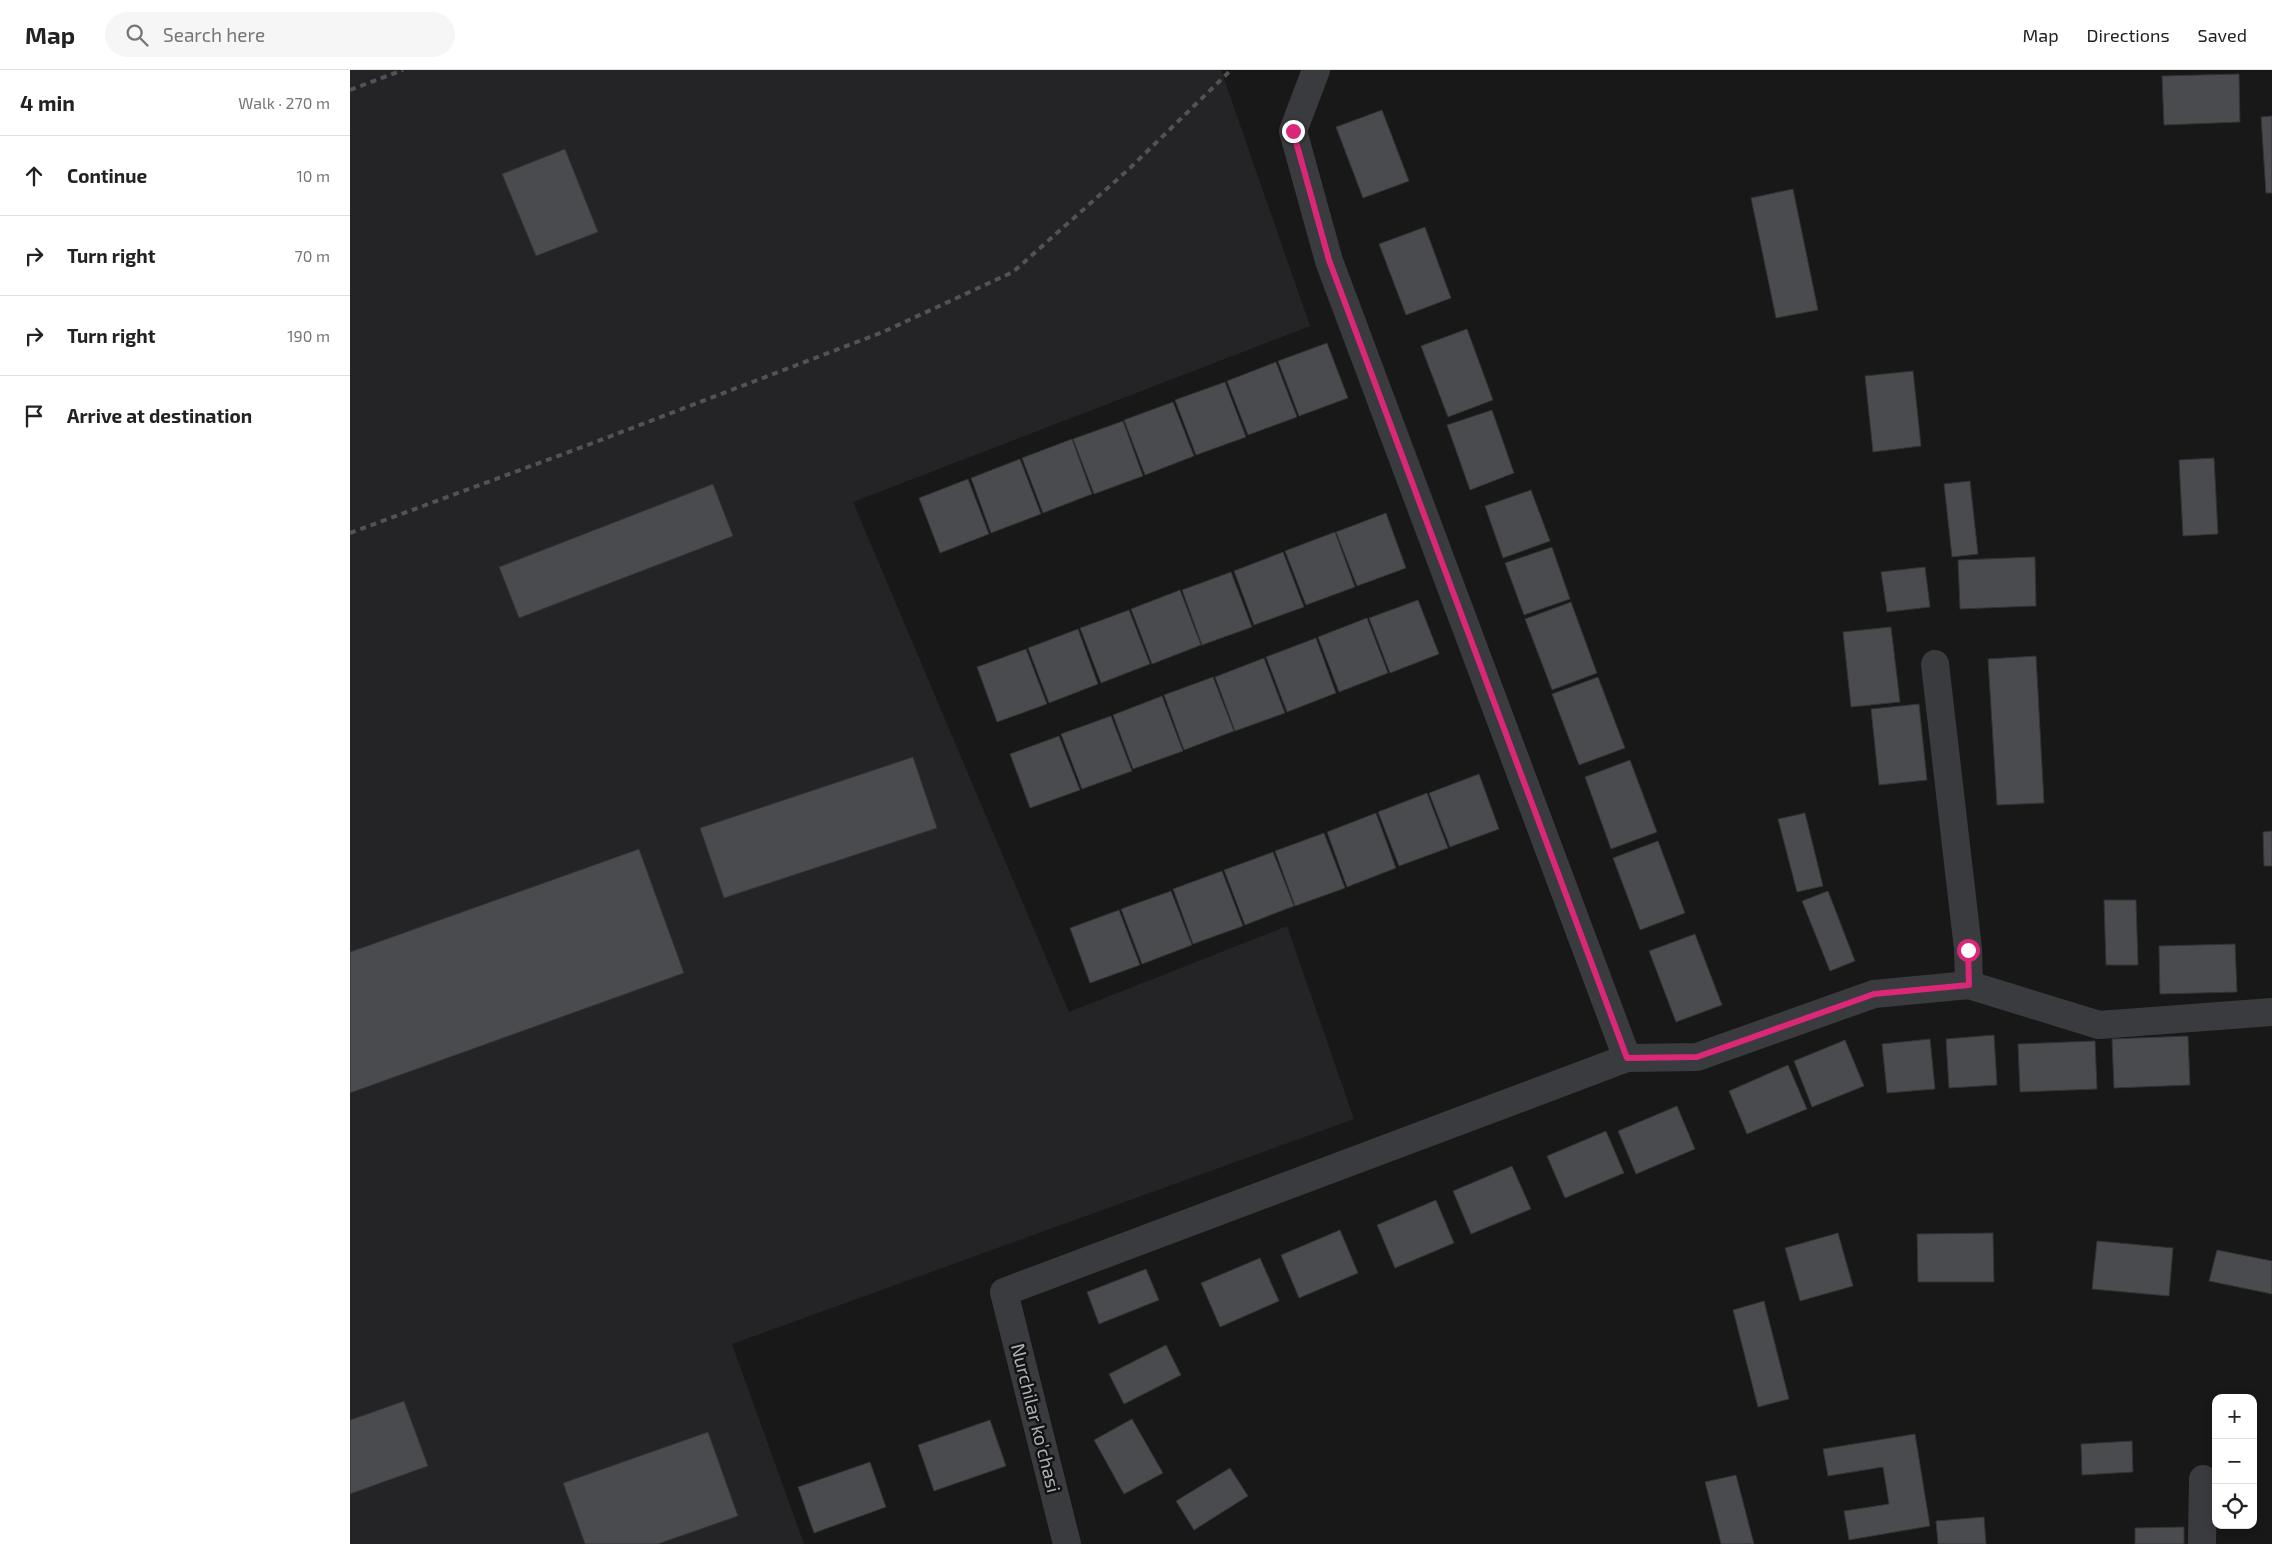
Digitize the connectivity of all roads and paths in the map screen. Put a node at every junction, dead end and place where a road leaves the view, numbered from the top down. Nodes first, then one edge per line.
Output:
1 (1316, 70) edge
2 (1935, 664) dead end
3 (1969, 985) junction
4 (2272, 1012) edge
5 (1627, 1058) junction
6 (2203, 1479) dead end
7 (1067, 1544) edge
8 (2202, 1544) edge

1 - 5 street
2 - 3 street
3 - 4 street
3 - 5 street
5 - 7 street, Nurchilar ko'chasi
6 - 8 street

